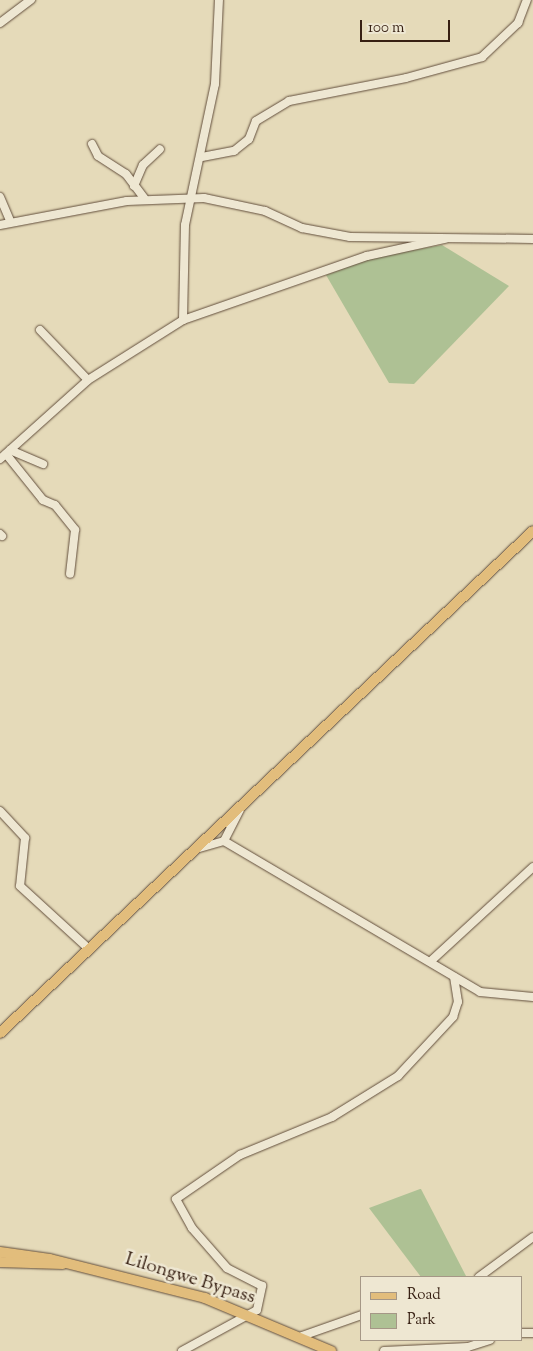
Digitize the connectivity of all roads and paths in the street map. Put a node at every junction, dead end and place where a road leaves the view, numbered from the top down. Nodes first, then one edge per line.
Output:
1 (31, 0) edge
2 (219, 0) edge
3 (527, 0) edge
4 (0, 23) edge
5 (92, 144) dead end
6 (160, 149) dead end
7 (202, 156) junction
8 (134, 186) junction
9 (0, 198) edge
10 (192, 198) junction
11 (144, 199) junction
12 (10, 220) junction
13 (0, 225) edge
14 (449, 237) junction
15 (533, 239) edge
16 (183, 320) junction
17 (40, 330) dead end
18 (88, 380) junction
19 (5, 455) edge
20 (43, 464) dead end
21 (533, 530) edge
22 (70, 574) dead end
23 (242, 804) junction
24 (0, 810) edge
25 (224, 841) junction
26 (194, 850) junction
27 (533, 867) edge
28 (89, 949) junction
29 (432, 960) junction
30 (454, 977) junction
31 (533, 997) edge
32 (2, 1028) edge
33 (533, 1237) edge
34 (0, 1252) edge
35 (0, 1262) edge
36 (63, 1264) junction
37 (479, 1276) edge
38 (249, 1314) junction
39 (360, 1316) edge
40 (302, 1336) junction
41 (487, 1341) edge
42 (182, 1351) edge
43 (331, 1351) edge
44 (384, 1351) edge

1 - 4 street
2 - 7 street
3 - 7 street
5 - 8 street
6 - 8 street
7 - 10 street
8 - 11 street
9 - 12 street
10 - 11 street
10 - 14 street
10 - 16 street
11 - 12 street
12 - 13 street
14 - 15 street
14 - 16 street
16 - 18 street
17 - 18 street
18 - 19 street
19 - 20 street
19 - 22 street
21 - 23 main road
23 - 25 street
23 - 26 main road
24 - 28 street
25 - 26 street
25 - 29 street
26 - 28 main road
27 - 29 street
28 - 32 main road
29 - 30 street
30 - 31 street
30 - 38 street
33 - 37 street
34 - 36 main road, Lilongwe Bypass
35 - 36 main road, Lilongwe Bypass
36 - 38 main road, Lilongwe Bypass
38 - 40 main road, Lilongwe Bypass
38 - 42 street
39 - 40 street
40 - 43 main road, Lilongwe Bypass
41 - 44 street

